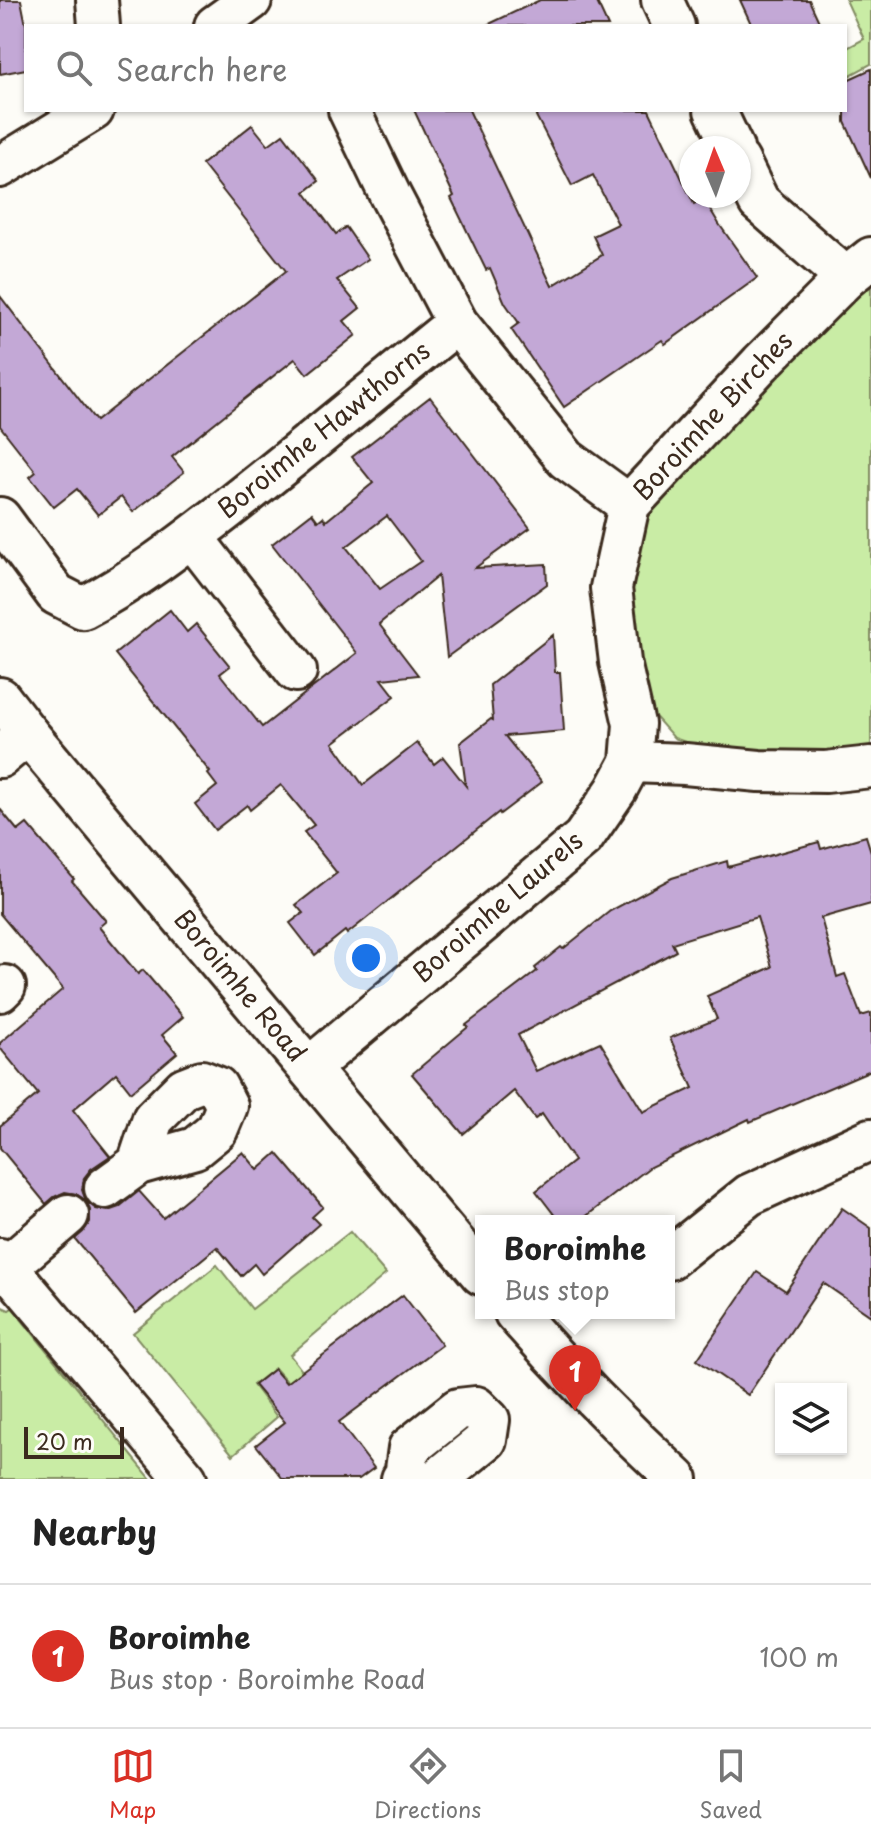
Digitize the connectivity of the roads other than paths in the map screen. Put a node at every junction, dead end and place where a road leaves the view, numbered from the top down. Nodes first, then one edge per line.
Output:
1 (97, 0) edge
2 (251, 0) edge
3 (662, 0) edge
4 (99, 24) edge
5 (218, 24) edge
6 (673, 24) edge
7 (90, 112) edge
8 (350, 112) edge
9 (716, 112) edge
10 (727, 136) edge
11 (0, 167) edge
12 (751, 186) edge
13 (859, 268) edge
14 (457, 323) junction
15 (629, 505) junction
16 (0, 518) edge
17 (192, 537) junction
18 (296, 671) dead end
19 (0, 698) edge
20 (14, 746) edge
21 (631, 762) junction
22 (871, 767) edge
23 (309, 1068) junction
24 (871, 1139) edge
25 (138, 1164) dead end
26 (105, 1188) dead end
27 (68, 1215) dead end
28 (675, 1254) edge
29 (2, 1267) edge
30 (475, 1267) edge
31 (520, 1319) edge
32 (186, 1479) edge
33 (677, 1479) edge

1 - 4 street
2 - 5 street
3 - 6 street
7 - 11 street
8 - 14 street, Boroimhe Hawthorns
9 - 10 street
12 - 13 street, Boroimhe Birches
13 - 15 street, Boroimhe Birches
14 - 15 street, Boroimhe Hawthorns
14 - 17 street, Boroimhe Hawthorns
15 - 21 street, Boroimhe Birches
16 - 17 street, Boroimhe Hawthorns
17 - 18 street, Boroimhe Hawthorns
19 - 20 street, Boroimhe Road
20 - 23 street, Boroimhe Road
21 - 22 street
21 - 23 street, Boroimhe Laurels
23 - 30 street, Boroimhe Road
24 - 28 street
25 - 26 street
27 - 29 street
29 - 32 street
31 - 33 street

